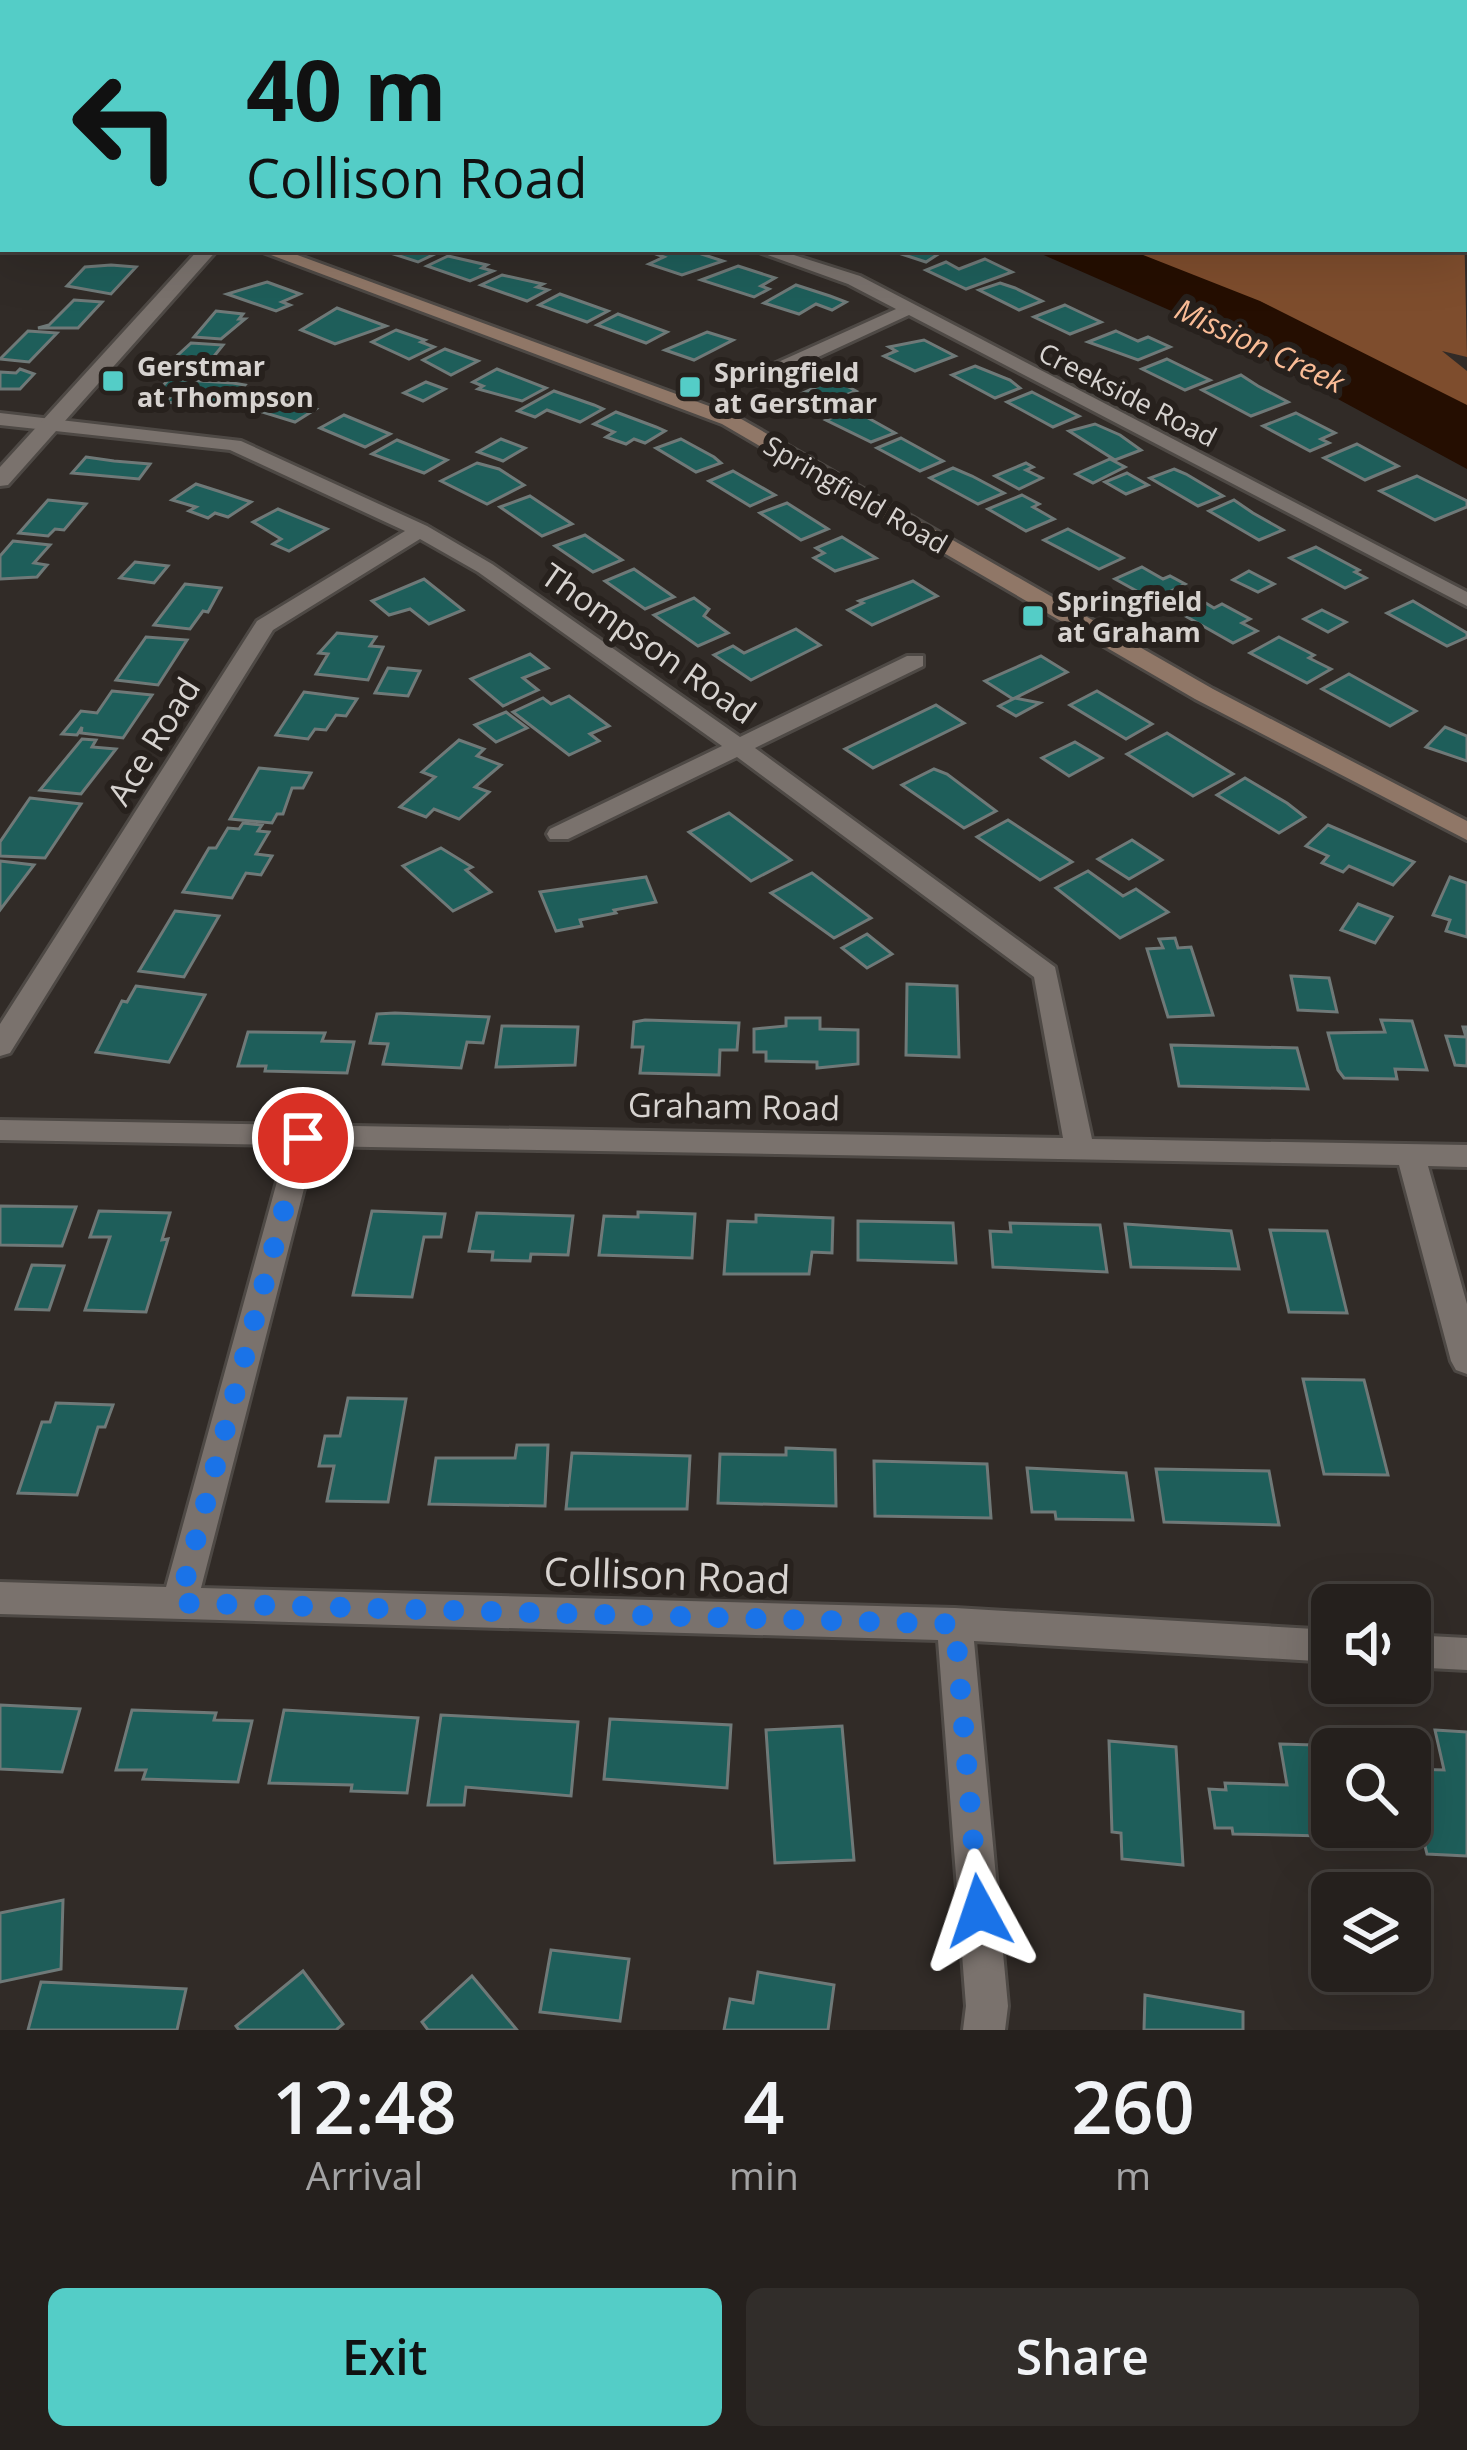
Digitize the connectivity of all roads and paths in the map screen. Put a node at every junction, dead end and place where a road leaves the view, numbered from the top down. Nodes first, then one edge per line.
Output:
1 (205, 252) edge
2 (273, 252) edge
3 (768, 252) edge
4 (909, 309) junction
5 (771, 372) dead end
6 (0, 419) edge
7 (50, 424) junction
8 (0, 480) edge
9 (420, 530) junction
10 (1467, 600) edge
11 (915, 661) dead end
12 (740, 747) junction
13 (1419, 804) junction
14 (1467, 813) edge
15 (1467, 832) edge
16 (560, 834) dead end
17 (0, 1046) edge
18 (0, 1130) edge
19 (303, 1138) junction
20 (1079, 1146) junction
21 (1411, 1156) junction
22 (1467, 1156) edge
23 (1467, 1361) edge
24 (0, 1598) edge
25 (179, 1603) junction
26 (955, 1624) junction
27 (1311, 1645) edge
28 (1431, 1652) edge
29 (1467, 1654) edge
30 (984, 2030) edge

1 - 7 street
2 - 13 main road, Springfield Road
3 - 4 street, Creekside Road
4 - 5 street
4 - 10 street, Creekside Road
6 - 7 street, Thompson Road
7 - 8 street
7 - 9 street, Thompson Road
9 - 12 street, Thompson Road
9 - 17 street, Ace Road
11 - 12 street
12 - 16 street
12 - 20 street, Thompson Road
13 - 14 main road, Springfield Road
13 - 15 main road, Springfield Road
18 - 19 street, Graham Road
19 - 20 street, Graham Road
19 - 25 street
20 - 21 street, Graham Road
21 - 22 street, Graham Road
21 - 23 street
24 - 25 street, Collison Road
25 - 26 street, Collison Road
26 - 27 street, Collison Road
26 - 30 street
28 - 29 street

